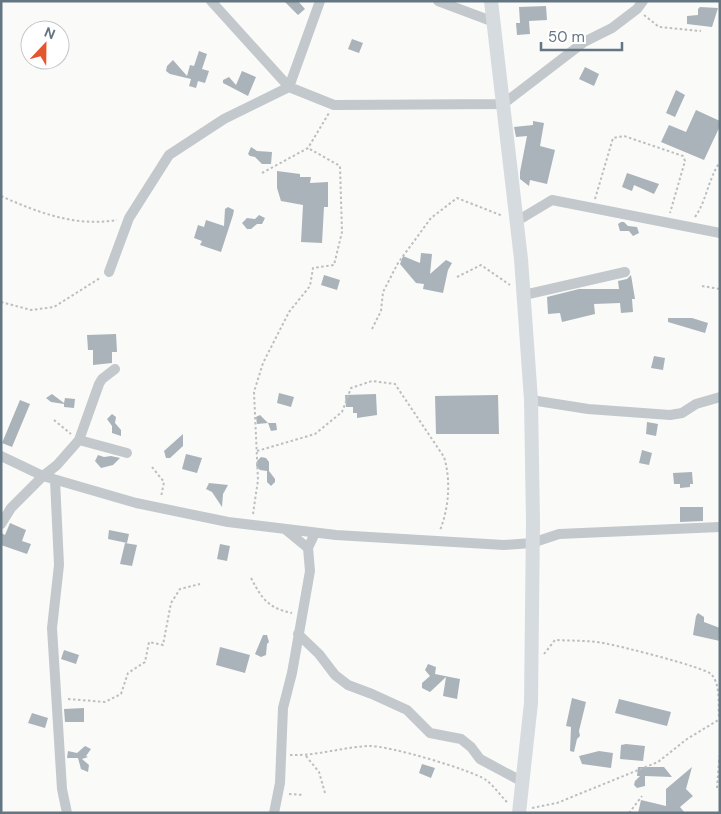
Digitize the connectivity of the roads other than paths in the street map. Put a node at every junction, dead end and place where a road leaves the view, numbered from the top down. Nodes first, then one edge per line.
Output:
1 (211, 1) edge
2 (320, 1) edge
3 (438, 1) edge
4 (491, 1) edge
5 (640, 5) edge
6 (494, 22) junction
7 (289, 87) junction
8 (503, 104) junction
9 (517, 221) junction
10 (720, 232) edge
11 (109, 272) road end
12 (625, 272) dead end
13 (524, 295) junction
14 (115, 369) dead end
15 (720, 397) edge
16 (531, 400) junction
17 (79, 440) junction
18 (127, 453) dead end
19 (1, 456) edge
20 (57, 465) junction
21 (43, 476) junction
22 (58, 481) junction
23 (1, 524) edge
24 (720, 527) edge
25 (286, 530) junction
26 (315, 533) junction
27 (532, 543) junction
28 (308, 548) junction
29 (298, 634) junction
30 (523, 782) junction
31 (519, 810) edge
32 (67, 813) edge
33 (274, 813) edge

1 - 7 street
2 - 7 street
3 - 6 street
4 - 6 street
5 - 8 street
6 - 8 street
7 - 8 street
7 - 11 street
8 - 9 street
9 - 10 street
9 - 13 street
12 - 13 street
13 - 16 street
14 - 17 street
15 - 16 street
16 - 27 street
17 - 18 street
17 - 20 street
19 - 21 street
20 - 21 street
20 - 22 street
21 - 22 street
21 - 23 street
22 - 25 street
22 - 32 street
24 - 27 street
25 - 26 street
25 - 28 street
26 - 27 street
26 - 28 street
27 - 30 street
28 - 29 street
29 - 30 street
29 - 33 street
30 - 31 street

